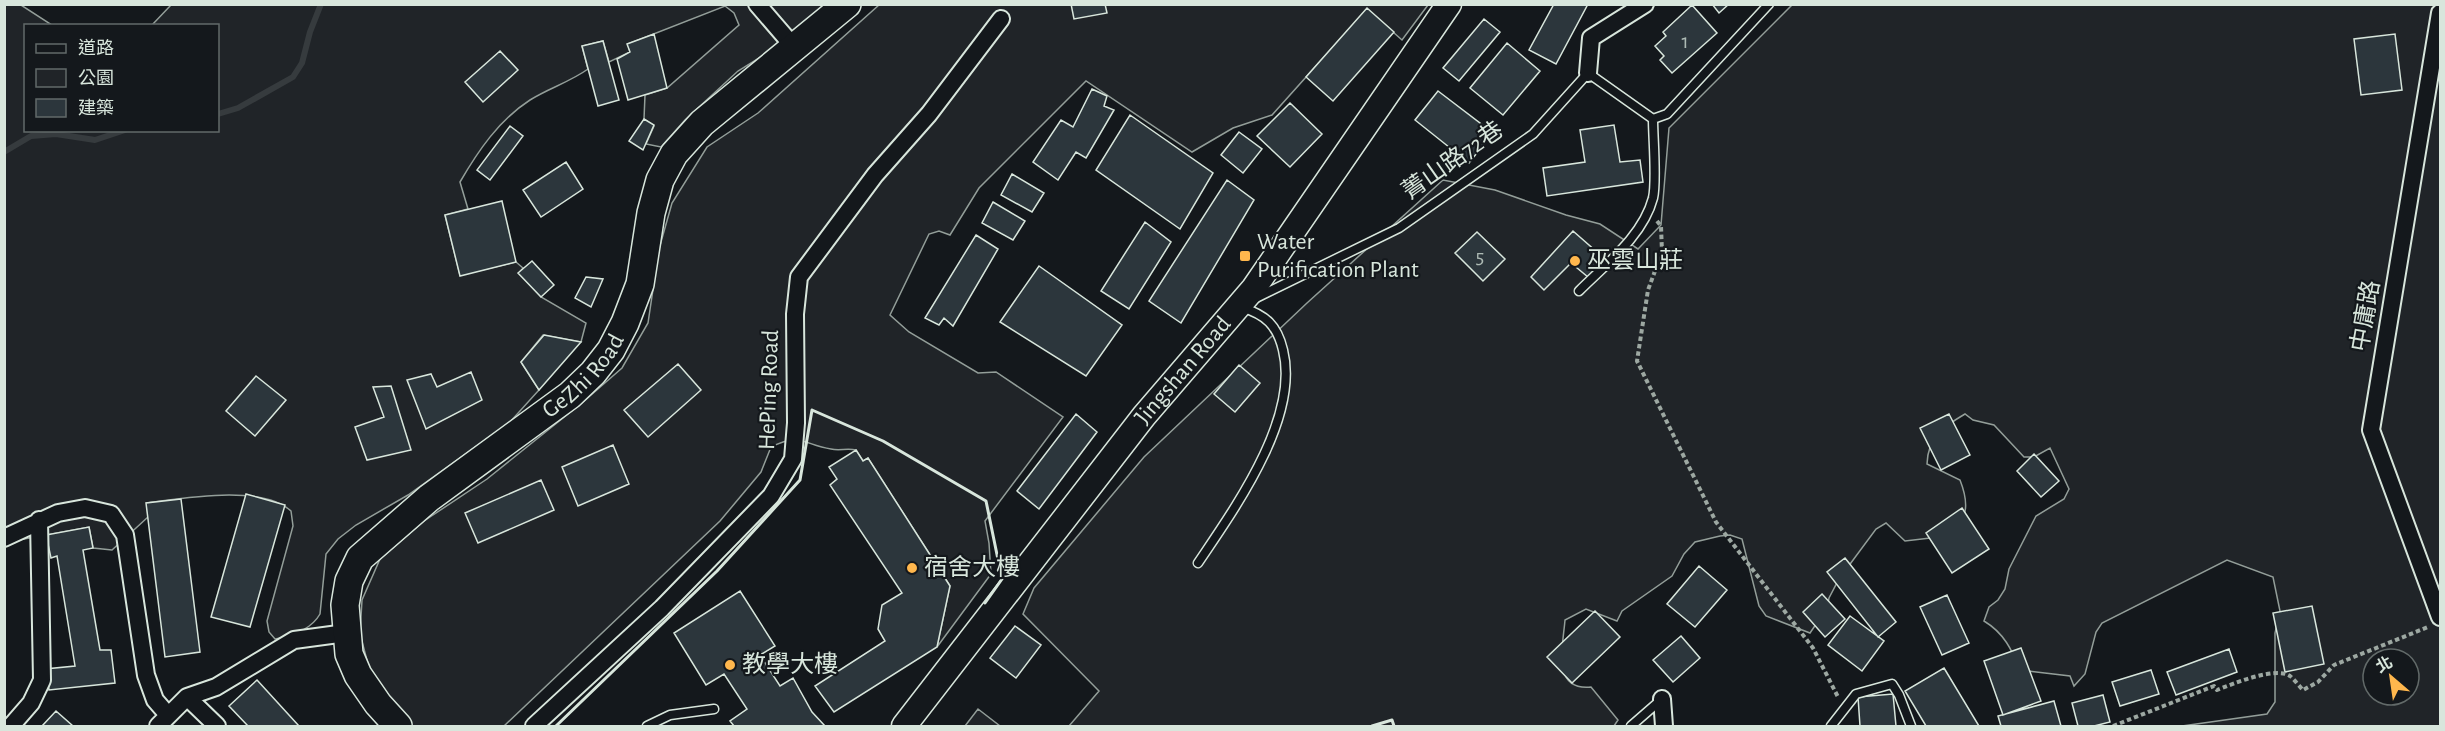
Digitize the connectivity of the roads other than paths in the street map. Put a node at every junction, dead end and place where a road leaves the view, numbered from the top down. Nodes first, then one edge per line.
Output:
1 (757, 4) edge
2 (847, 4) edge
3 (1449, 4) edge
4 (1645, 4) edge
5 (1769, 4) edge
6 (2440, 13) edge
7 (1001, 19) dead end
8 (794, 47) junction
9 (1588, 73) junction
10 (1653, 118) junction
11 (1579, 291) dead end
12 (1238, 306) junction
13 (39, 520) junction
14 (4, 538) edge
15 (1198, 563) dead end
16 (2434, 622) edge
17 (346, 633) junction
18 (187, 697) junction
19 (1662, 699) joint
20 (714, 708) dead end
21 (163, 721) edge
22 (11, 726) edge
23 (217, 726) edge
24 (398, 726) edge
25 (536, 726) edge
26 (647, 726) edge
27 (904, 726) edge
28 (1631, 726) edge
29 (1664, 726) edge
30 (1832, 726) edge
31 (1911, 726) edge

1 - 8 street
2 - 8 main road, GeZhi Road
3 - 12 street, Jingshan Road
4 - 9 street
5 - 10 lane
6 - 16 street, 中庸路
7 - 25 street, HePing Road
8 - 17 main road, GeZhi Road
9 - 10 lane
9 - 12 lane, 菁山路72巷
10 - 11 lane
12 - 15 lane
12 - 27 street, Jingshan Road
13 - 14 street
13 - 21 street
13 - 22 street
17 - 18 street
17 - 24 main road, GeZhi Road
18 - 21 street
18 - 23 street
19 - 28 lane
19 - 29 street
20 - 26 lane
30 - 31 lane

